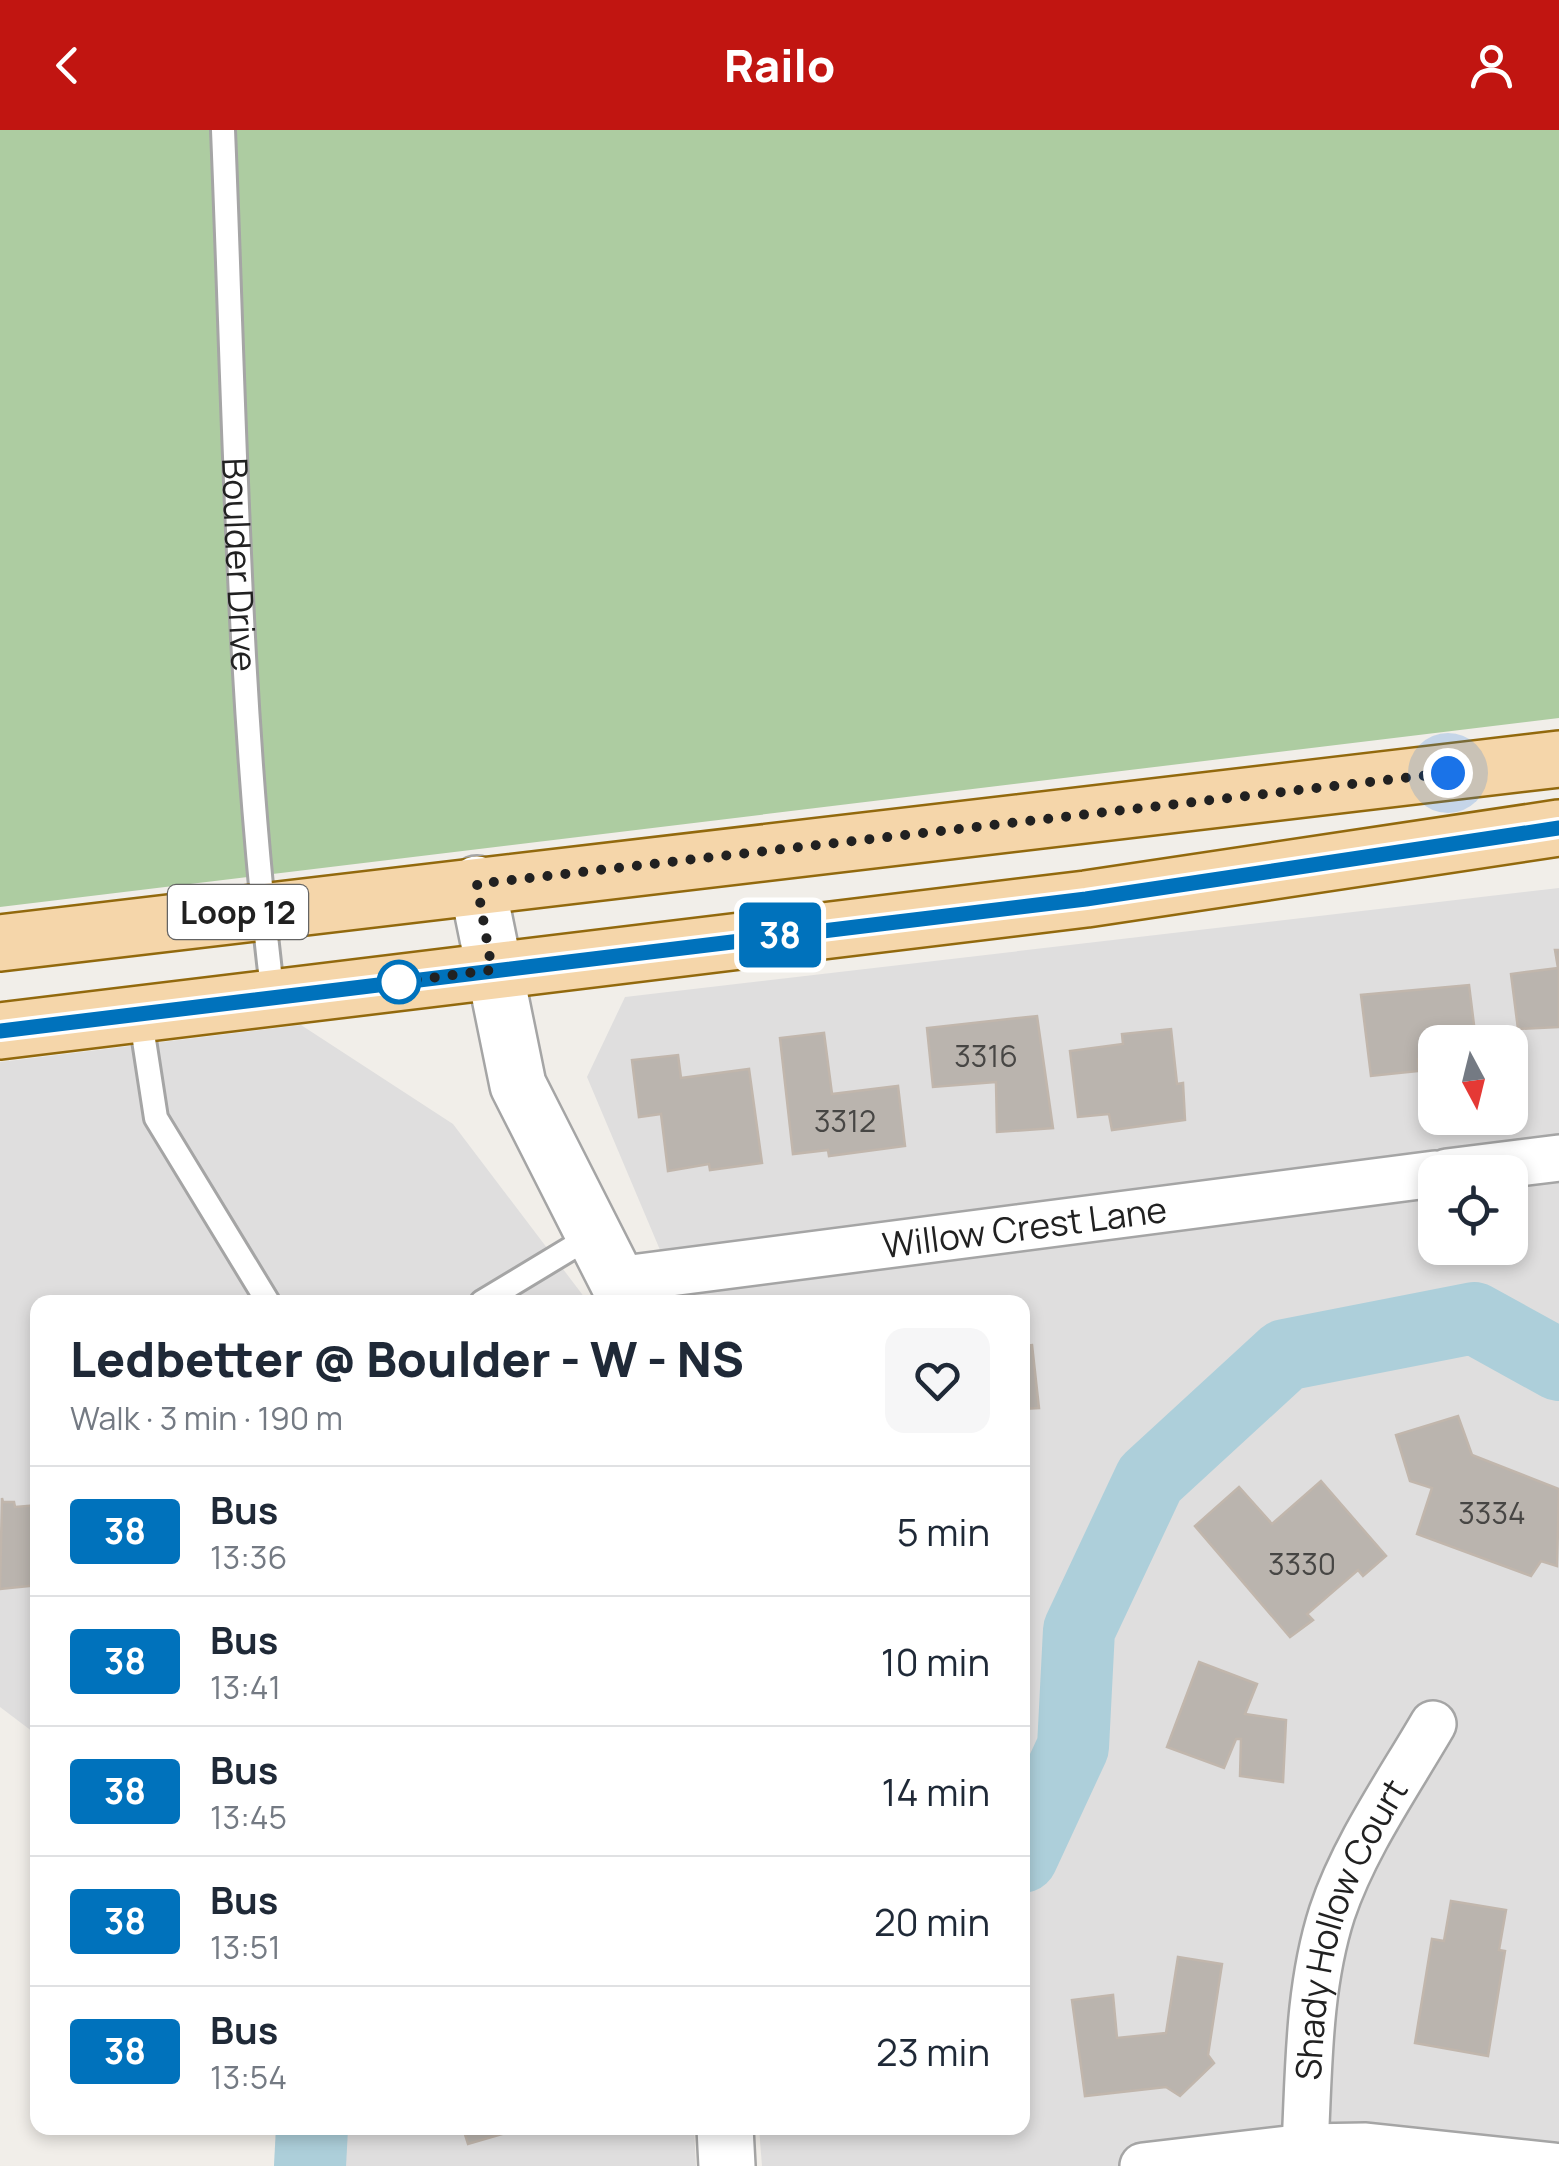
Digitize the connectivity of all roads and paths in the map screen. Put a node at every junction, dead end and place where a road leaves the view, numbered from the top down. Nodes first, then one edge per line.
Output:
1 (222, 130) edge
2 (1559, 759) edge
3 (1559, 828) edge
4 (477, 884) junction
5 (262, 908) junction
6 (0, 942) edge
7 (492, 970) junction
8 (273, 997) junction
9 (140, 1014) junction
10 (0, 1031) edge
11 (1559, 1158) edge
12 (1528, 1162) edge
13 (1418, 1176) edge
14 (612, 1273) edge
15 (264, 1295) edge
16 (513, 1295) edge
17 (1434, 1724) dead end
18 (725, 2135) edge
19 (1305, 2148) junction
20 (727, 2166) edge
21 (1143, 2166) edge
22 (1554, 2166) edge

1 - 5 lane, Boulder Drive
2 - 4 main road, Loop 12
3 - 7 main road
4 - 5 main road, Loop 12
4 - 7 street
5 - 6 main road, Loop 12
5 - 8 lane, Boulder Drive
7 - 8 main road
7 - 14 street
8 - 9 main road
9 - 10 main road
9 - 15 lane
11 - 12 street
13 - 14 street, Willow Crest Lane
14 - 16 lane
17 - 19 street, Shady Hollow Court
18 - 20 street
19 - 21 street
19 - 22 street

